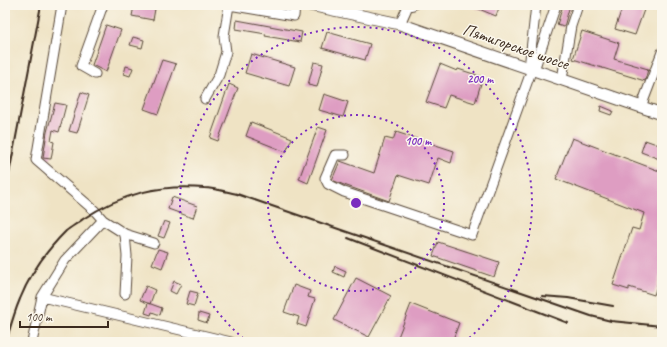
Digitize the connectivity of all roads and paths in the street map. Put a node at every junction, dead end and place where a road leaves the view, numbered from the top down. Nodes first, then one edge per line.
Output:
1 (62, 5) edge
2 (104, 5) edge
3 (295, 5) edge
4 (310, 5) edge
5 (413, 5) edge
6 (536, 5) edge
7 (556, 5) edge
8 (578, 5) edge
9 (400, 24) junction
10 (662, 52) edge
11 (532, 69) junction
12 (94, 74) dead end
13 (562, 79) junction
14 (204, 99) dead end
15 (641, 107) junction
16 (662, 114) edge
17 (345, 155) dead end
18 (103, 220) junction
19 (125, 234) junction
20 (154, 243) dead end
21 (125, 294) dead end
22 (42, 297) junction
23 (32, 342) edge
24 (231, 342) edge

1 - 18 lane
2 - 12 lane
3 - 14 lane
4 - 9 main road, Пятигорское шоссе
5 - 9 lane
6 - 11 lane
7 - 11 lane
8 - 13 lane
9 - 11 main road, Пятигорское шоссе
10 - 15 lane
11 - 13 main road, Пятигорское шоссе
11 - 17 lane
13 - 15 main road, Пятигорское шоссе
15 - 16 main road, Пятигорское шоссе
18 - 19 lane
18 - 22 lane
19 - 20 lane
19 - 21 lane
22 - 23 lane
22 - 24 lane

